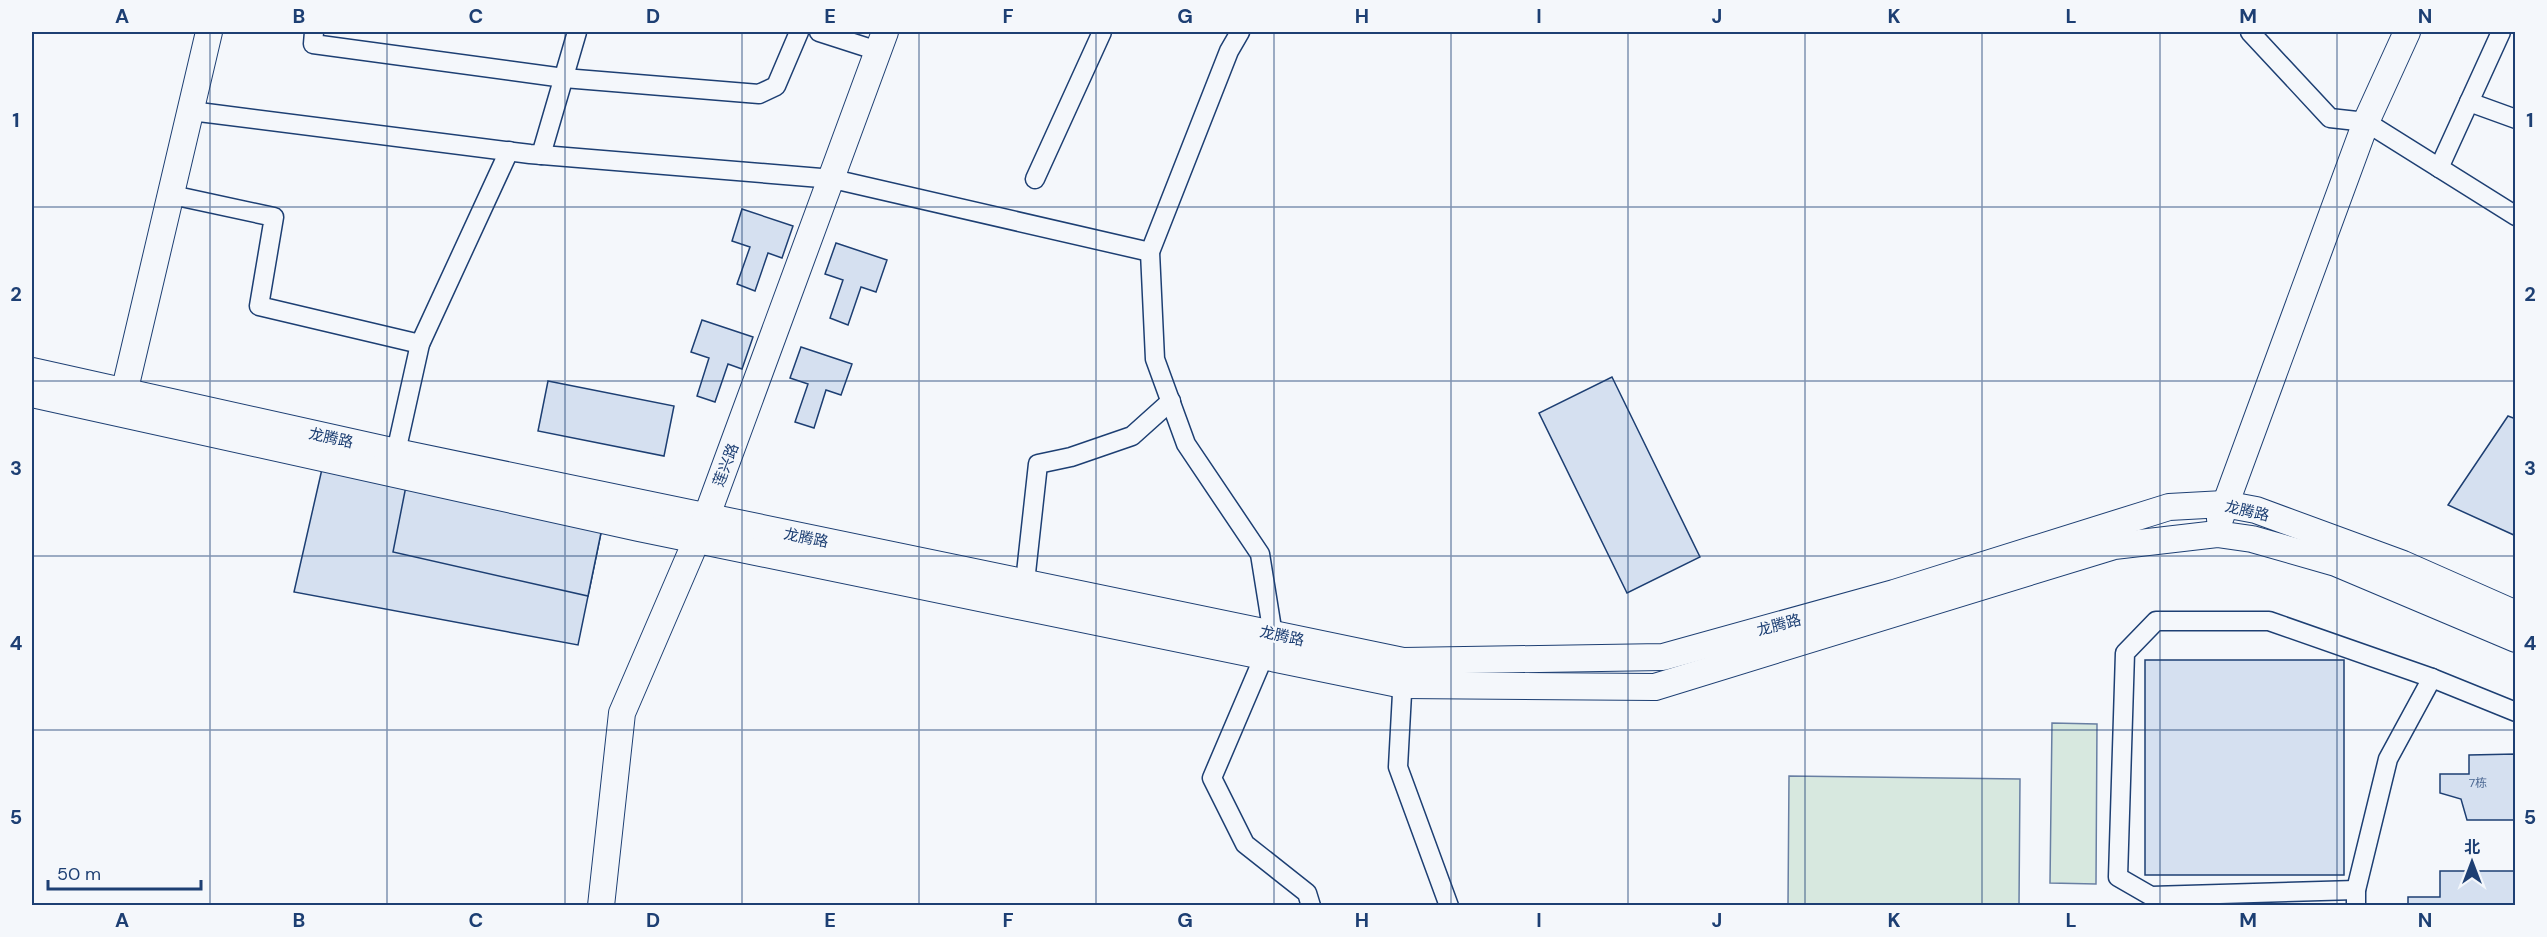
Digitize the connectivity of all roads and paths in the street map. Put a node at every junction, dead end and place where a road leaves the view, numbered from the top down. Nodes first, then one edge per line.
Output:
1 (209, 32) edge
2 (314, 32) edge
3 (577, 32) edge
4 (799, 32) edge
5 (819, 32) edge
6 (1102, 32) edge
7 (1240, 32) edge
8 (2250, 32) edge
9 (2407, 32) edge
10 (2501, 32) edge
11 (882, 41) edge
12 (564, 78) junction
13 (2469, 102) junction
14 (191, 111) junction
15 (2516, 119) edge
16 (2366, 122) junction
17 (509, 151) junction
18 (541, 154) junction
19 (2439, 168) junction
20 (833, 179) junction
21 (1035, 179) dead end
22 (172, 195) junction
23 (2516, 216) edge
24 (1149, 252) junction
25 (420, 344) junction
26 (32, 371) edge
27 (32, 394) edge
28 (1171, 401) junction
29 (119, 403) junction
30 (396, 452) junction
31 (2224, 504) junction
32 (702, 529) junction
33 (2217, 534) junction
34 (1025, 582) junction
35 (2516, 614) edge
36 (2516, 639) edge
37 (1268, 645) junction
38 (1403, 673) junction
39 (2432, 678) junction
40 (2516, 712) edge
41 (2356, 898) edge
42 (602, 906) edge
43 (1311, 906) edge
44 (1449, 906) edge

1 - 14 street
2 - 12 street
3 - 12 street
4 - 12 street
5 - 11 street
6 - 21 street
7 - 24 street
8 - 16 street
9 - 16 street
10 - 13 street
11 - 20 street, 莲兴路
12 - 18 street
13 - 15 street
13 - 19 street
14 - 17 street
14 - 22 street
16 - 19 street
16 - 31 street
17 - 18 street
17 - 25 street
18 - 20 street
19 - 23 street
20 - 24 street
20 - 32 street, 莲兴路
22 - 25 street
22 - 29 street
24 - 28 street
25 - 30 street
26 - 29 street, 龙腾路
27 - 29 street, 龙腾路
28 - 34 street
28 - 37 street
29 - 30 street, 龙腾路
29 - 32 street, 龙腾路
30 - 32 street, 龙腾路
31 - 33 street
31 - 35 street, 龙腾路
31 - 38 street, 龙腾路
32 - 34 street, 龙腾路
32 - 37 street, 龙腾路
32 - 42 street, 莲兴路
33 - 36 street, 龙腾路
33 - 38 street, 龙腾路
34 - 37 street, 龙腾路
37 - 38 street, 龙腾路
37 - 43 street
38 - 44 street
39 - 40 street
39 - 41 street
39 - 41 street

